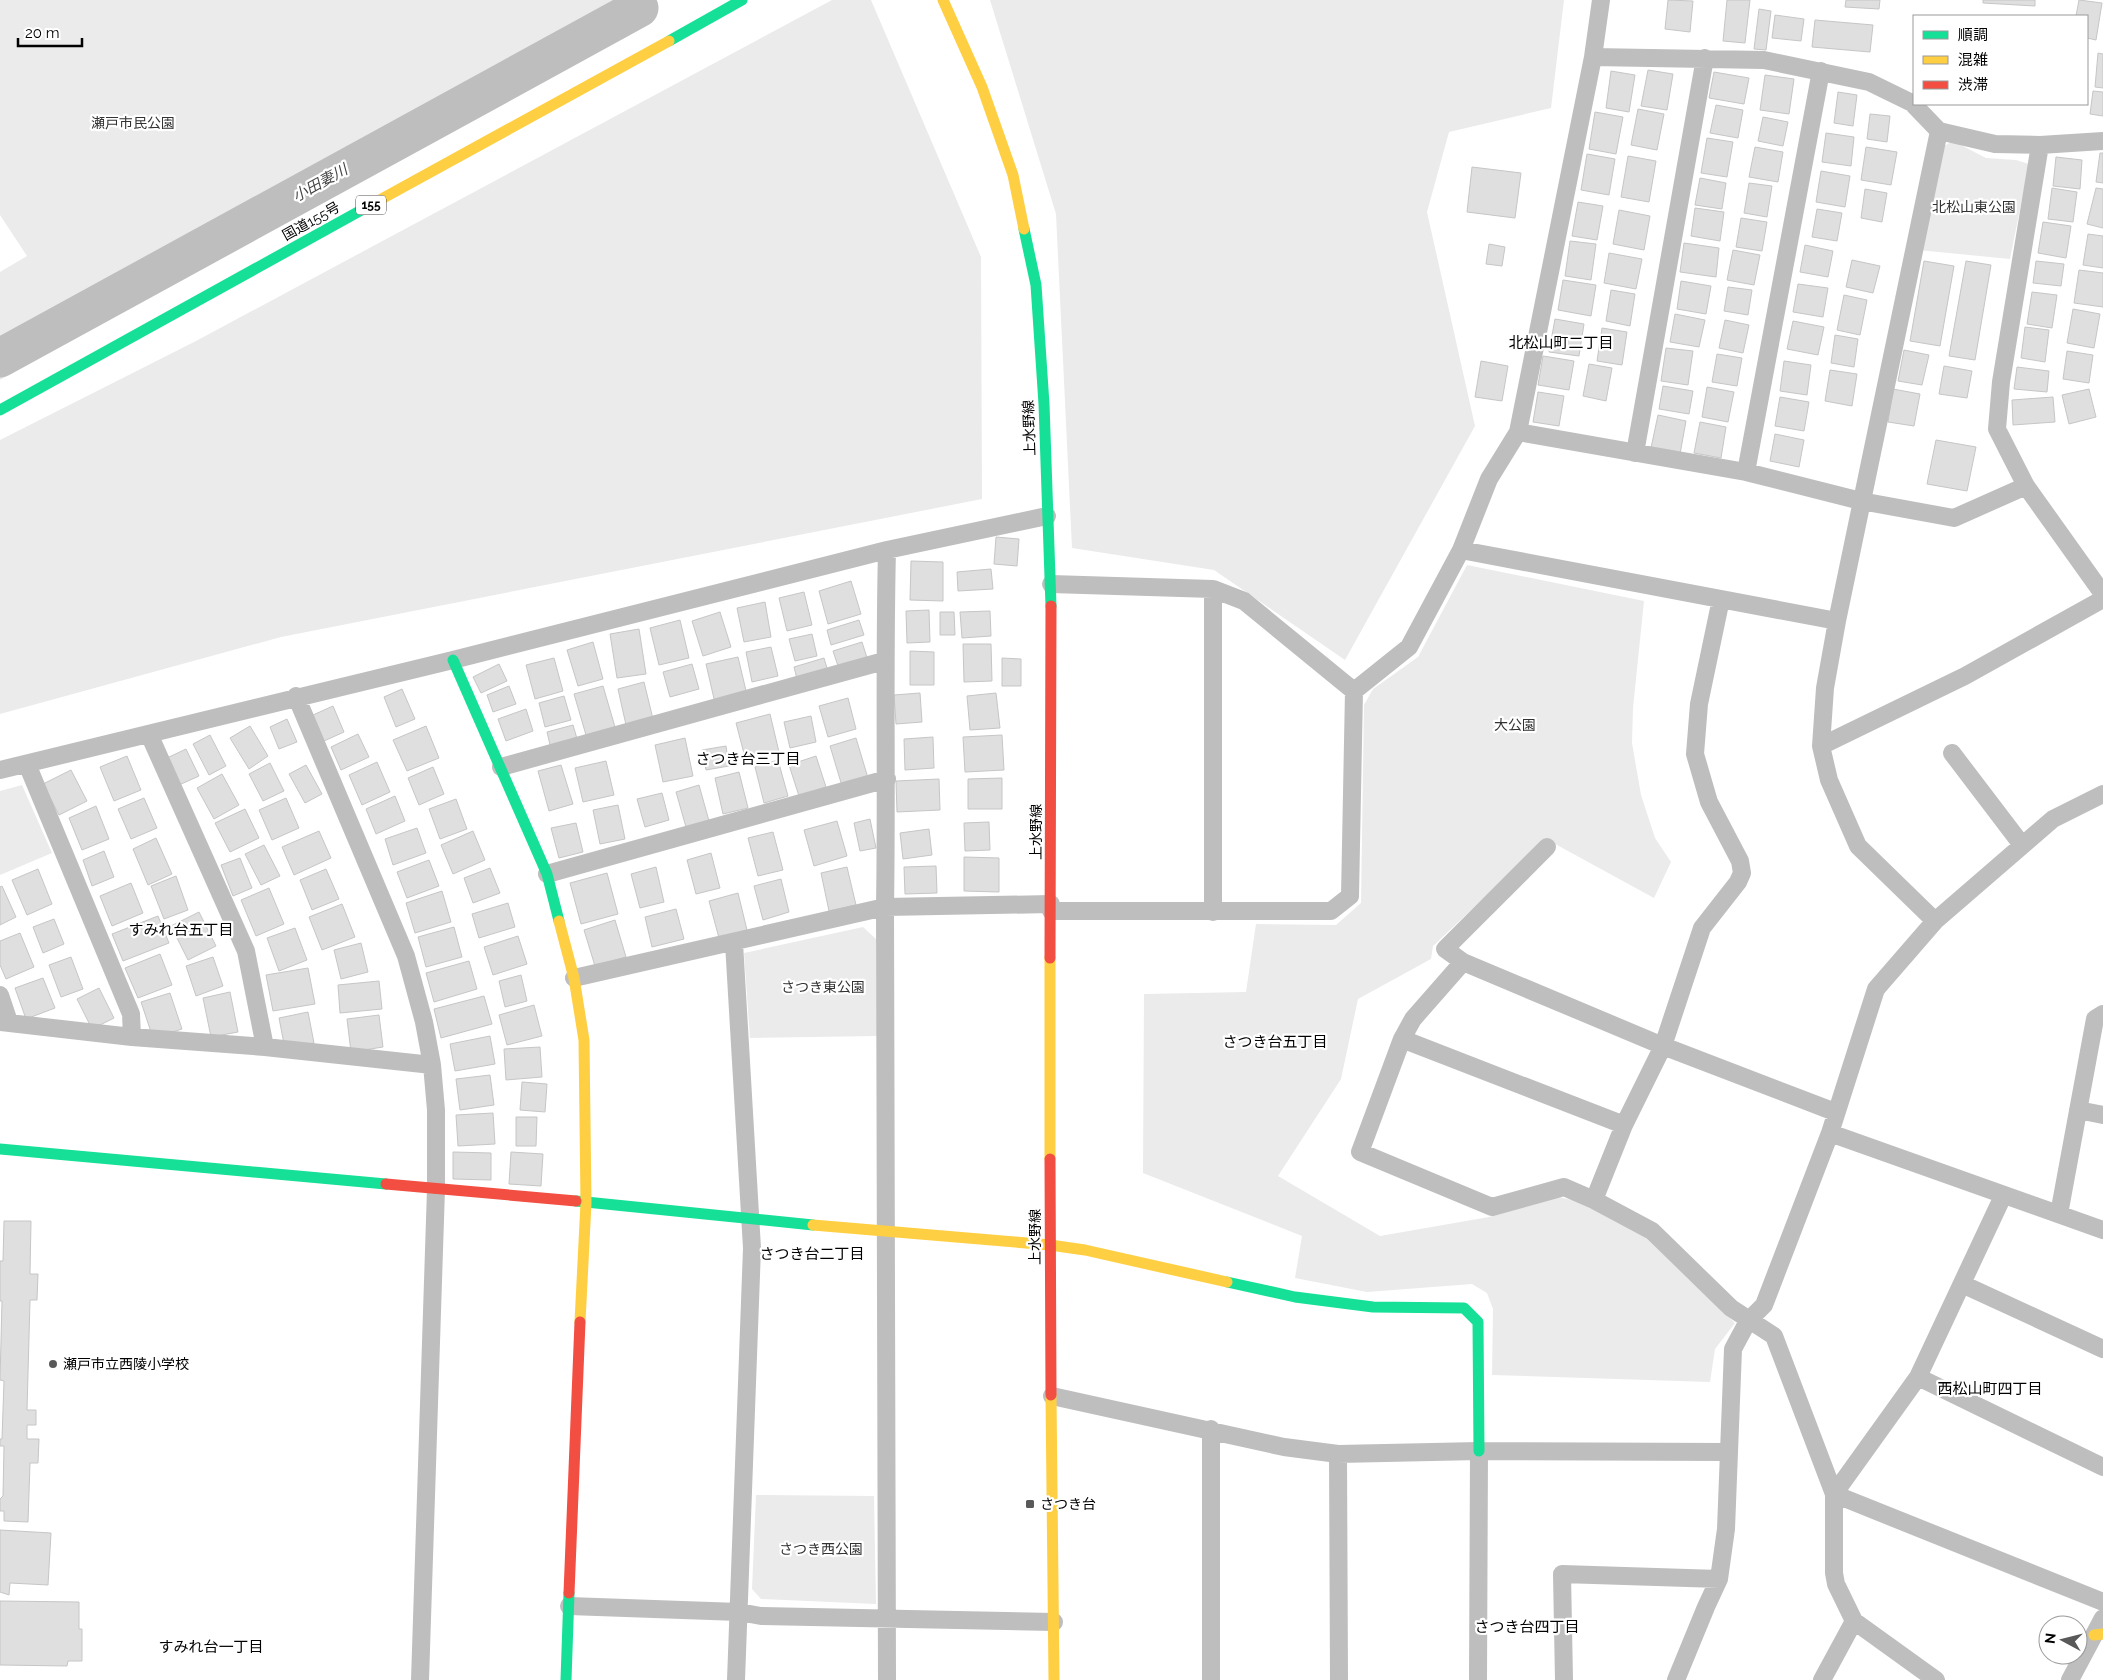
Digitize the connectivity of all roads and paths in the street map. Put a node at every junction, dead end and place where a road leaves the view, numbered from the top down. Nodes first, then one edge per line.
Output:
1 (742, 0) edge
2 (943, 0) edge
3 (1601, 0) edge
4 (1593, 57) junction
5 (1705, 58) junction
6 (1821, 71) junction
7 (1913, 104) edge
8 (1914, 105) edge
9 (1939, 131) junction
10 (2103, 141) edge
11 (2040, 145) junction
12 (0, 410) edge
13 (1518, 432) junction
14 (1635, 453) junction
15 (1746, 472) junction
16 (2026, 486) junction
17 (1861, 501) junction
18 (1047, 516) junction
19 (887, 550) junction
20 (1461, 550) junction
21 (1051, 584) junction
22 (1213, 589) junction
23 (2103, 594) edge
24 (1721, 599) junction
25 (2103, 599) edge
26 (1837, 621) junction
27 (453, 660) junction
28 (884, 661) junction
29 (1354, 691) junction
30 (296, 696) junction
31 (149, 734) junction
32 (1821, 746) junction
33 (1952, 753) dead end
34 (27, 764) junction
35 (501, 767) junction
36 (0, 770) edge
37 (887, 780) junction
38 (2103, 794) edge
39 (2022, 845) junction
40 (1547, 847) dead end
41 (547, 874) junction
42 (885, 906) junction
43 (1051, 908) junction
44 (1213, 912) junction
45 (1935, 921) junction
46 (734, 943) junction
47 (1464, 962) junction
48 (574, 978) junction
49 (0, 995) edge
50 (2103, 1014) edge
51 (5, 1022) edge
52 (132, 1037) junction
53 (1402, 1039) junction
54 (1663, 1046) junction
55 (265, 1047) junction
56 (432, 1066) junction
57 (2078, 1110) junction
58 (1835, 1112) junction
59 (2103, 1115) edge
60 (1624, 1125) junction
61 (1830, 1133) junction
62 (0, 1149) edge
63 (436, 1189) junction
64 (2003, 1196) junction
65 (1594, 1200) junction
66 (586, 1203) junction
67 (2059, 1214) junction
68 (751, 1220) junction
69 (2103, 1230) edge
70 (886, 1232) junction
71 (1050, 1246) junction
72 (1962, 1284) junction
73 (1748, 1321) junction
74 (2103, 1349) edge
75 (1918, 1377) junction
76 (1052, 1396) junction
77 (1211, 1429) junction
78 (1480, 1451) junction
79 (1728, 1452) junction
80 (1338, 1454) junction
81 (2103, 1467) edge
82 (1834, 1494) junction
83 (1720, 1579) junction
84 (2103, 1602) edge
85 (570, 1606) junction
86 (739, 1612) junction
87 (2103, 1618) edge
88 (888, 1619) junction
89 (1854, 1621) junction
90 (1054, 1622) junction
91 (2099, 1634) edge
92 (420, 1680) edge
93 (566, 1680) edge
94 (736, 1680) edge
95 (887, 1680) edge
96 (1054, 1680) edge
97 (1211, 1680) edge
98 (1339, 1680) edge
99 (1478, 1680) edge
100 (1564, 1680) edge
101 (1676, 1680) edge
102 (1822, 1680) edge
103 (1936, 1680) edge
104 (2070, 1680) edge

1 - 12 main road, 国道155号 / 155
2 - 18 main road, 上水野線
3 - 4 street
4 - 5 street
4 - 13 street
5 - 6 street
5 - 14 street
6 - 7 street
6 - 15 street
8 - 9 street
9 - 11 street
9 - 17 street
10 - 11 street
11 - 16 street
13 - 14 street
13 - 20 street
14 - 15 street
15 - 17 street
16 - 17 street
16 - 23 street
17 - 26 street
18 - 19 street
18 - 21 main road, 上水野線
19 - 27 street
19 - 28 street
20 - 24 street
20 - 29 street
21 - 22 street
21 - 43 main road, 上水野線
22 - 29 street
22 - 44 street
24 - 26 street
24 - 54 street
25 - 32 street
26 - 32 street
27 - 30 street
27 - 35 main road
28 - 35 street
28 - 37 street
29 - 44 street
30 - 31 street
30 - 56 street
31 - 34 street
31 - 55 street
32 - 45 street
33 - 39 street
34 - 36 street
34 - 52 street
35 - 41 main road
37 - 41 street
37 - 42 street
38 - 39 street
39 - 45 street
40 - 47 street
41 - 48 main road
42 - 43 street
42 - 46 street
42 - 70 street
43 - 44 street
43 - 71 main road, 上水野線
45 - 58 street
46 - 48 street
46 - 68 street
47 - 53 street
47 - 54 street
48 - 66 main road
49 - 51 street
50 - 57 street
51 - 52 street
52 - 55 street
53 - 60 street
53 - 65 street
54 - 58 street
54 - 60 street
55 - 56 street
56 - 63 street
57 - 59 street
57 - 67 street
58 - 61 street
60 - 65 street
61 - 64 street
61 - 73 street
62 - 63 main road
63 - 66 main road
63 - 92 street
64 - 67 street
64 - 72 street
65 - 73 street
66 - 68 main road
66 - 85 main road
67 - 69 street
68 - 70 main road
68 - 86 street
70 - 71 main road
70 - 88 street
71 - 76 main road, 上水野線
71 - 78 main road
72 - 74 street
72 - 75 street
73 - 79 street
73 - 82 street
75 - 81 street
75 - 82 street
76 - 77 street
76 - 90 main road, 上水野線
77 - 80 street
77 - 97 street
78 - 79 street
78 - 80 street
78 - 99 street
79 - 83 street
80 - 98 street
82 - 84 street
82 - 89 street
83 - 100 street
83 - 101 street
85 - 86 street
85 - 93 main road
86 - 88 street
86 - 94 street
87 - 91 street
88 - 90 street
88 - 95 street
89 - 102 street
89 - 103 street
90 - 96 main road, 上水野線
91 - 104 street

